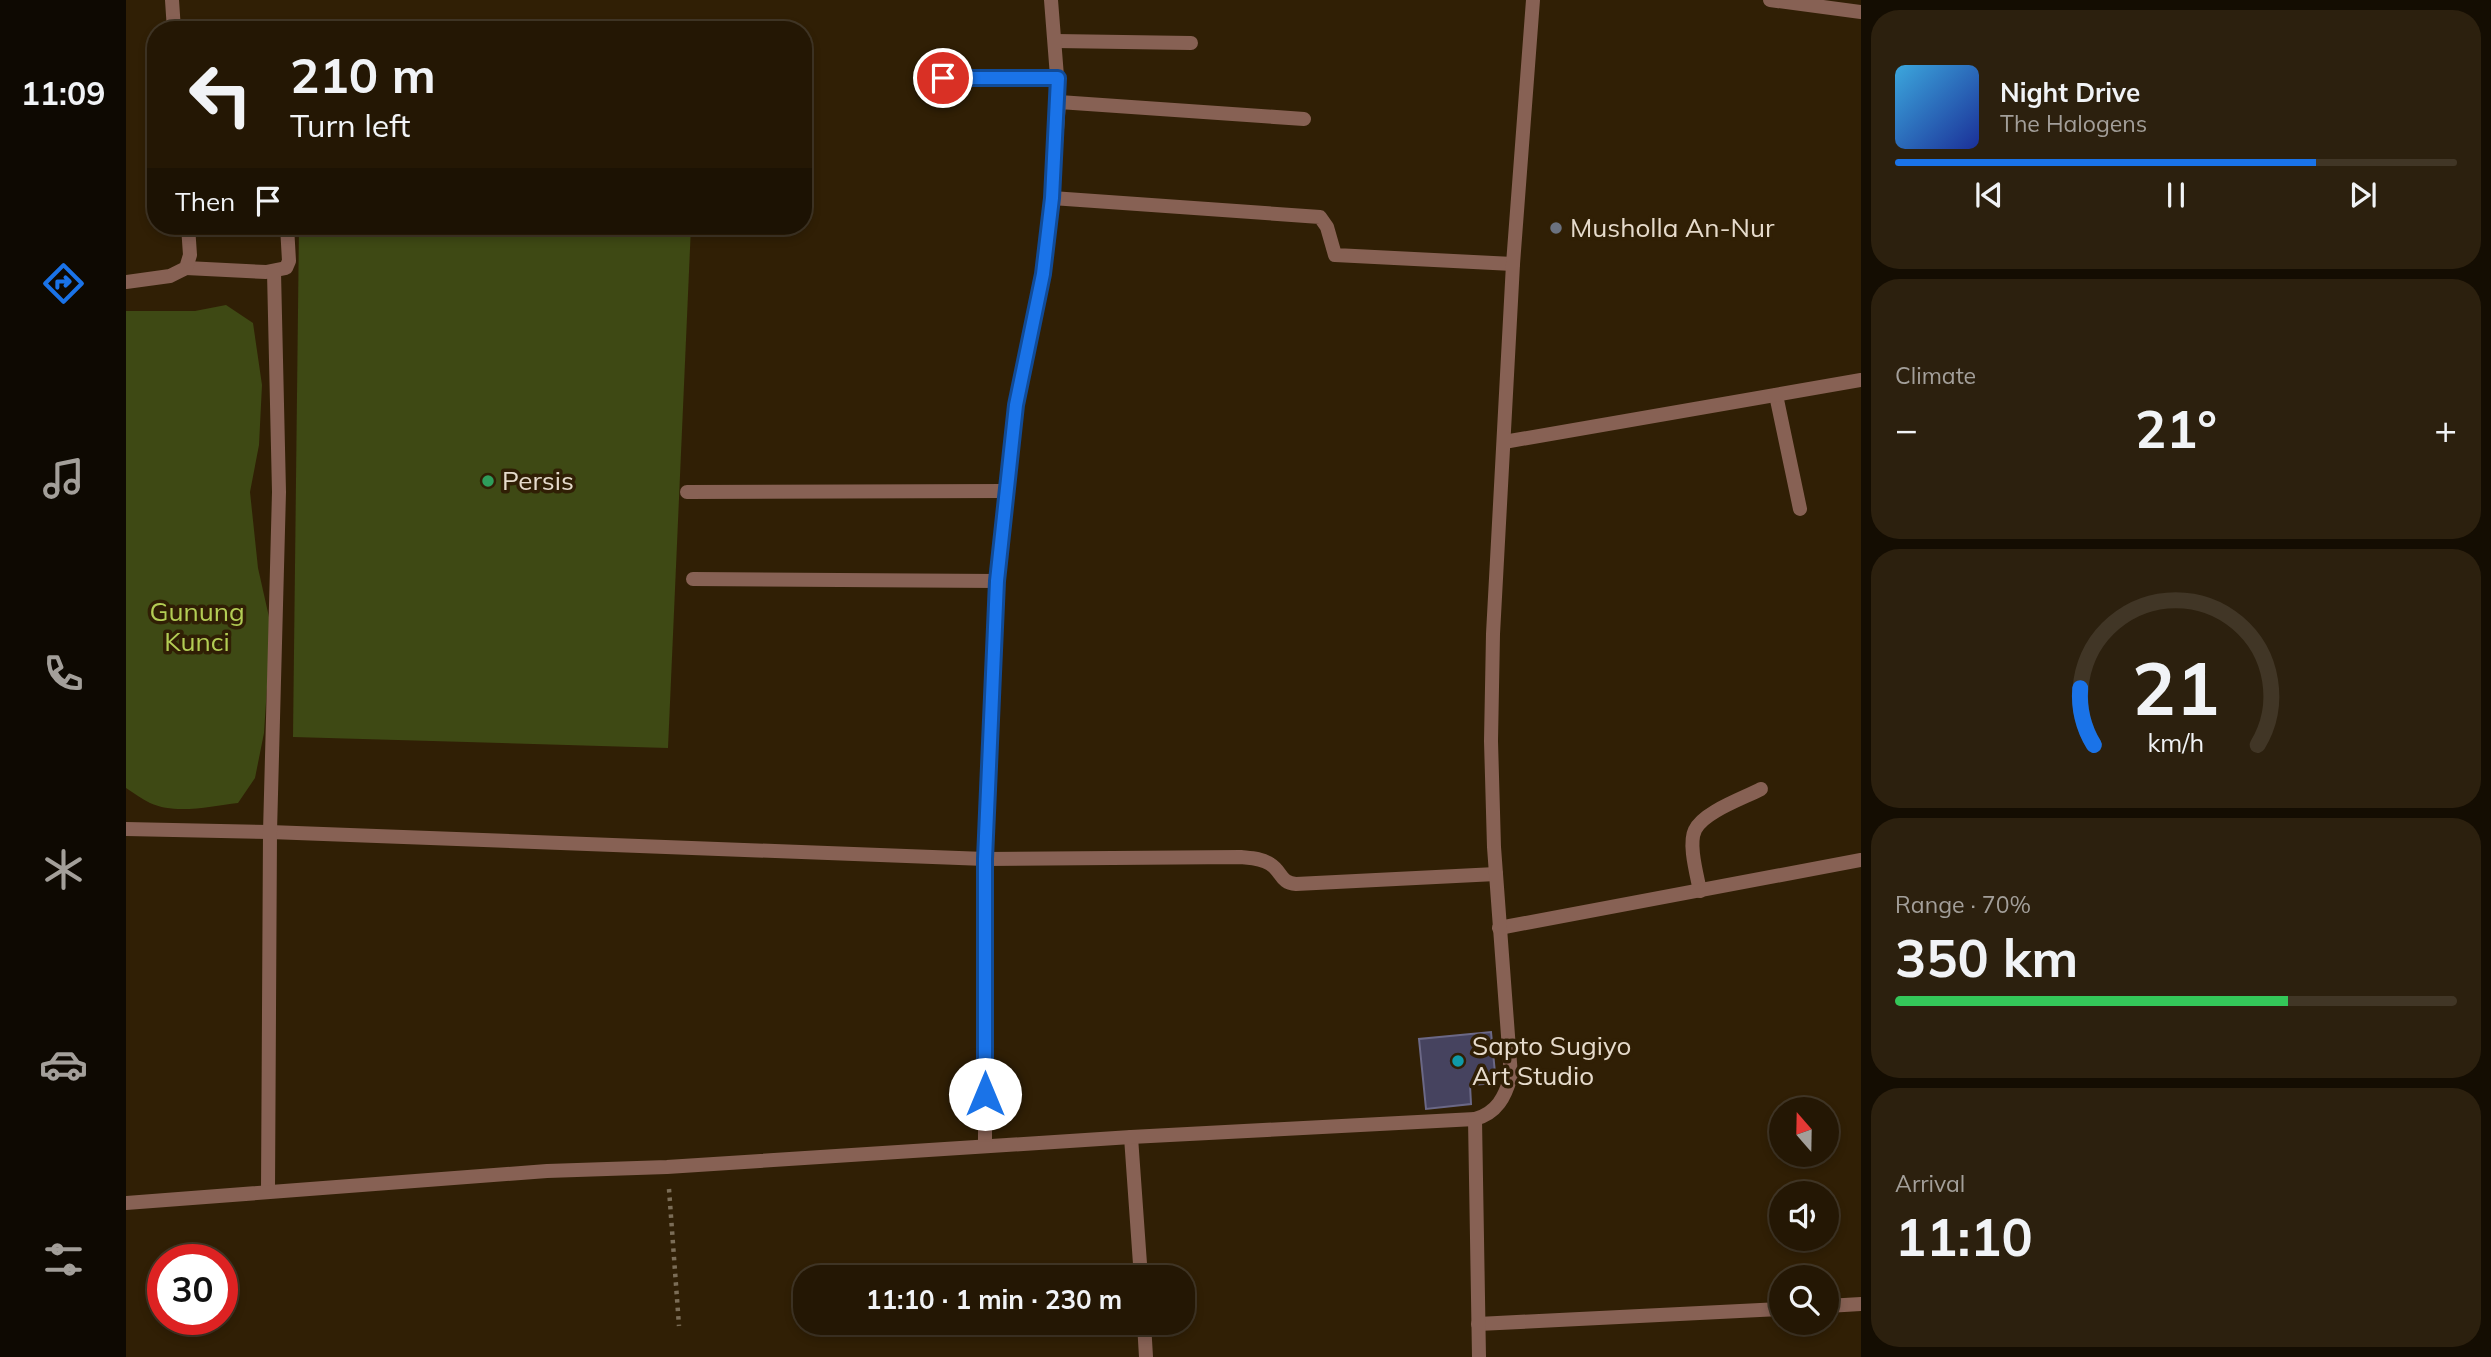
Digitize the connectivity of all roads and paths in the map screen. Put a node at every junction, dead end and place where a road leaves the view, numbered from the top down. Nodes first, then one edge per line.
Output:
1 (172, 0) edge
2 (1051, 0) edge
3 (1533, 0) edge
4 (1770, 0) edge
5 (1861, 12) edge
6 (173, 21) edge
7 (1056, 41) junction
8 (1191, 43) dead end
9 (943, 78) dead end
10 (1058, 78) junction
11 (1059, 102) junction
12 (1304, 119) dead end
13 (1052, 198) junction
14 (189, 235) edge
15 (288, 235) edge
16 (1513, 264) junction
17 (186, 268) junction
18 (274, 272) junction
19 (126, 282) edge
20 (1861, 380) edge
21 (1776, 395) junction
22 (1504, 442) junction
23 (1005, 491) junction
24 (687, 492) dead end
25 (1800, 509) dead end
26 (693, 579) dead end
27 (997, 581) junction
28 (1761, 789) dead end
29 (126, 829) edge
30 (270, 832) junction
31 (985, 859) junction
32 (1861, 860) edge
33 (1496, 874) junction
34 (1700, 891) junction
35 (1499, 928) junction
36 (1475, 1119) junction
37 (1131, 1137) junction
38 (985, 1146) junction
39 (667, 1167) junction
40 (268, 1191) junction
41 (126, 1203) edge
42 (1140, 1265) edge
43 (1861, 1304) edge
44 (1839, 1305) edge
45 (1769, 1310) edge
46 (1478, 1324) junction
47 (679, 1326) dead end
48 (1145, 1335) edge
49 (1146, 1357) edge
50 (1479, 1357) edge

1 - 6 street
2 - 7 street
3 - 16 street
4 - 5 street
7 - 8 street
7 - 10 street
9 - 10 street
10 - 11 street
11 - 12 street
11 - 13 street
13 - 16 street
13 - 23 street
14 - 17 street
15 - 18 street
16 - 22 street
17 - 18 street
17 - 19 street
18 - 30 street
20 - 21 street
21 - 22 street
21 - 25 street
22 - 33 street
23 - 24 street
23 - 27 street
26 - 27 street
27 - 31 street
28 - 34 street
29 - 30 street
30 - 31 street
30 - 40 street
31 - 33 street
31 - 38 street
32 - 34 street
33 - 35 street
34 - 35 street
35 - 36 street
36 - 37 street
36 - 46 street
37 - 38 street
37 - 42 street
38 - 39 street
39 - 40 street
39 - 47 path
40 - 41 street
43 - 44 street
45 - 46 street
46 - 50 street
48 - 49 street

